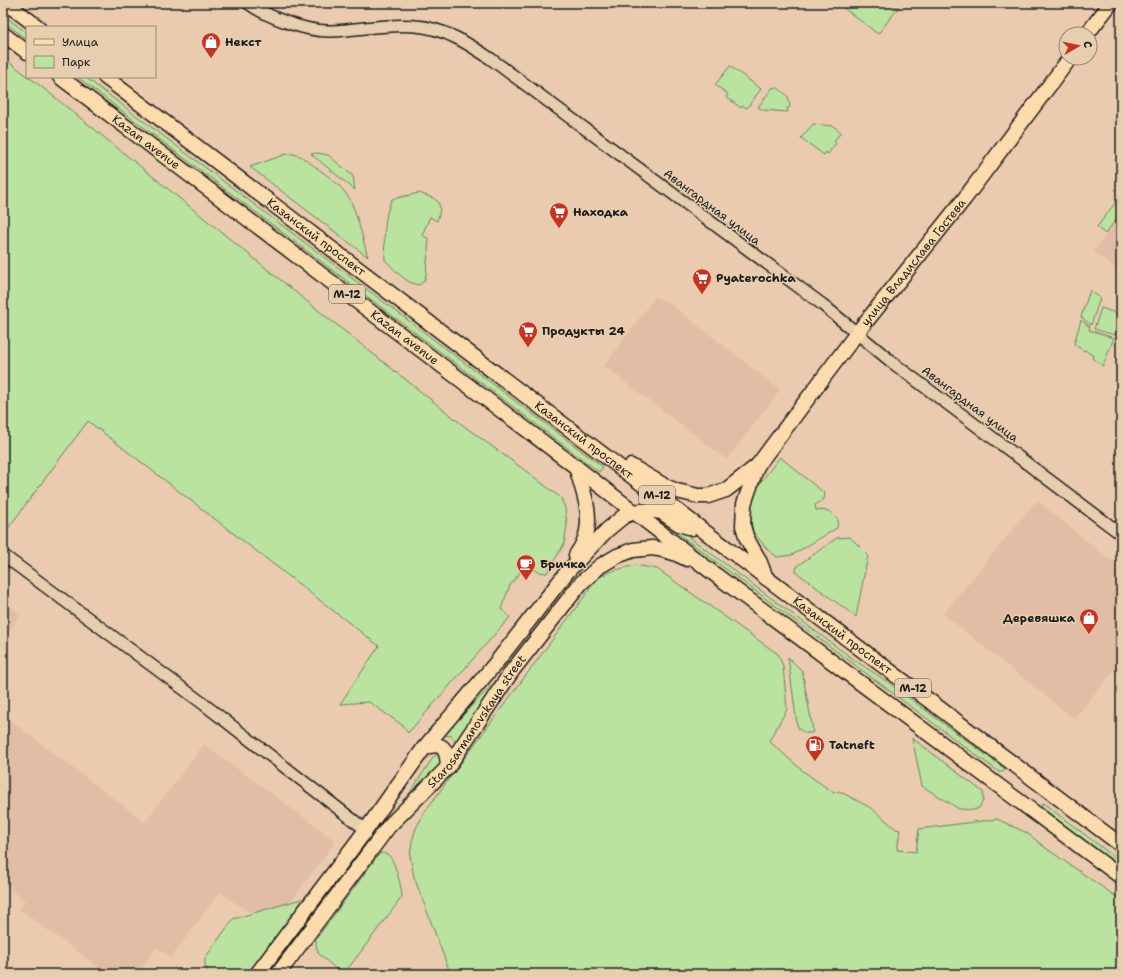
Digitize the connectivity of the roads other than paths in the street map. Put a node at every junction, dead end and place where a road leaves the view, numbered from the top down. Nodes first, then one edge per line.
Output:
1 (6, 3) edge
2 (248, 3) edge
3 (1110, 3) edge
4 (37, 26) edge
5 (1093, 26) edge
6 (3, 34) edge
7 (26, 51) edge
8 (1064, 66) edge
9 (61, 78) edge
10 (106, 78) edge
11 (857, 333) junction
12 (604, 454) junction
13 (757, 466) junction
14 (576, 467) junction
15 (634, 512) junction
16 (704, 531) junction
17 (1121, 534) edge
18 (3, 555) edge
19 (567, 572) junction
20 (713, 573) junction
21 (766, 578) junction
22 (424, 748) junction
23 (448, 767) junction
24 (366, 830) junction
25 (1121, 845) edge
26 (1121, 877) edge
27 (257, 974) edge
28 (278, 974) edge

1 - 4 main road
2 - 11 street, Авангардная улица
3 - 5 main road
6 - 7 main road
8 - 11 main road, улица Владислава Гостева
9 - 14 main road, Kazan avenue / М-12
10 - 12 main road, Казанский проспект / М-12
11 - 13 main road, улица Владислава Гостева
11 - 17 street, Авангардная улица
12 - 13 main road, улица Владислава Гостева
12 - 16 main road, Казанский проспект / М-12
13 - 21 main road, улица Владислава Гостева
14 - 15 main road, Kazan avenue / М-12
14 - 19 main road
15 - 16 main road
15 - 19 main road
15 - 20 main road, М-12
16 - 21 main road, Казанский проспект / М-12
18 - 24 street
19 - 22 main road, Starosarmanovskaya street
20 - 23 main road, Starosarmanovskaya street
20 - 26 main road, М-12
21 - 25 main road, Казанский проспект / М-12
22 - 23 main road
22 - 24 main road, Starosarmanovskaya street
23 - 28 main road, Starosarmanovskaya street
24 - 27 main road, Starosarmanovskaya street

